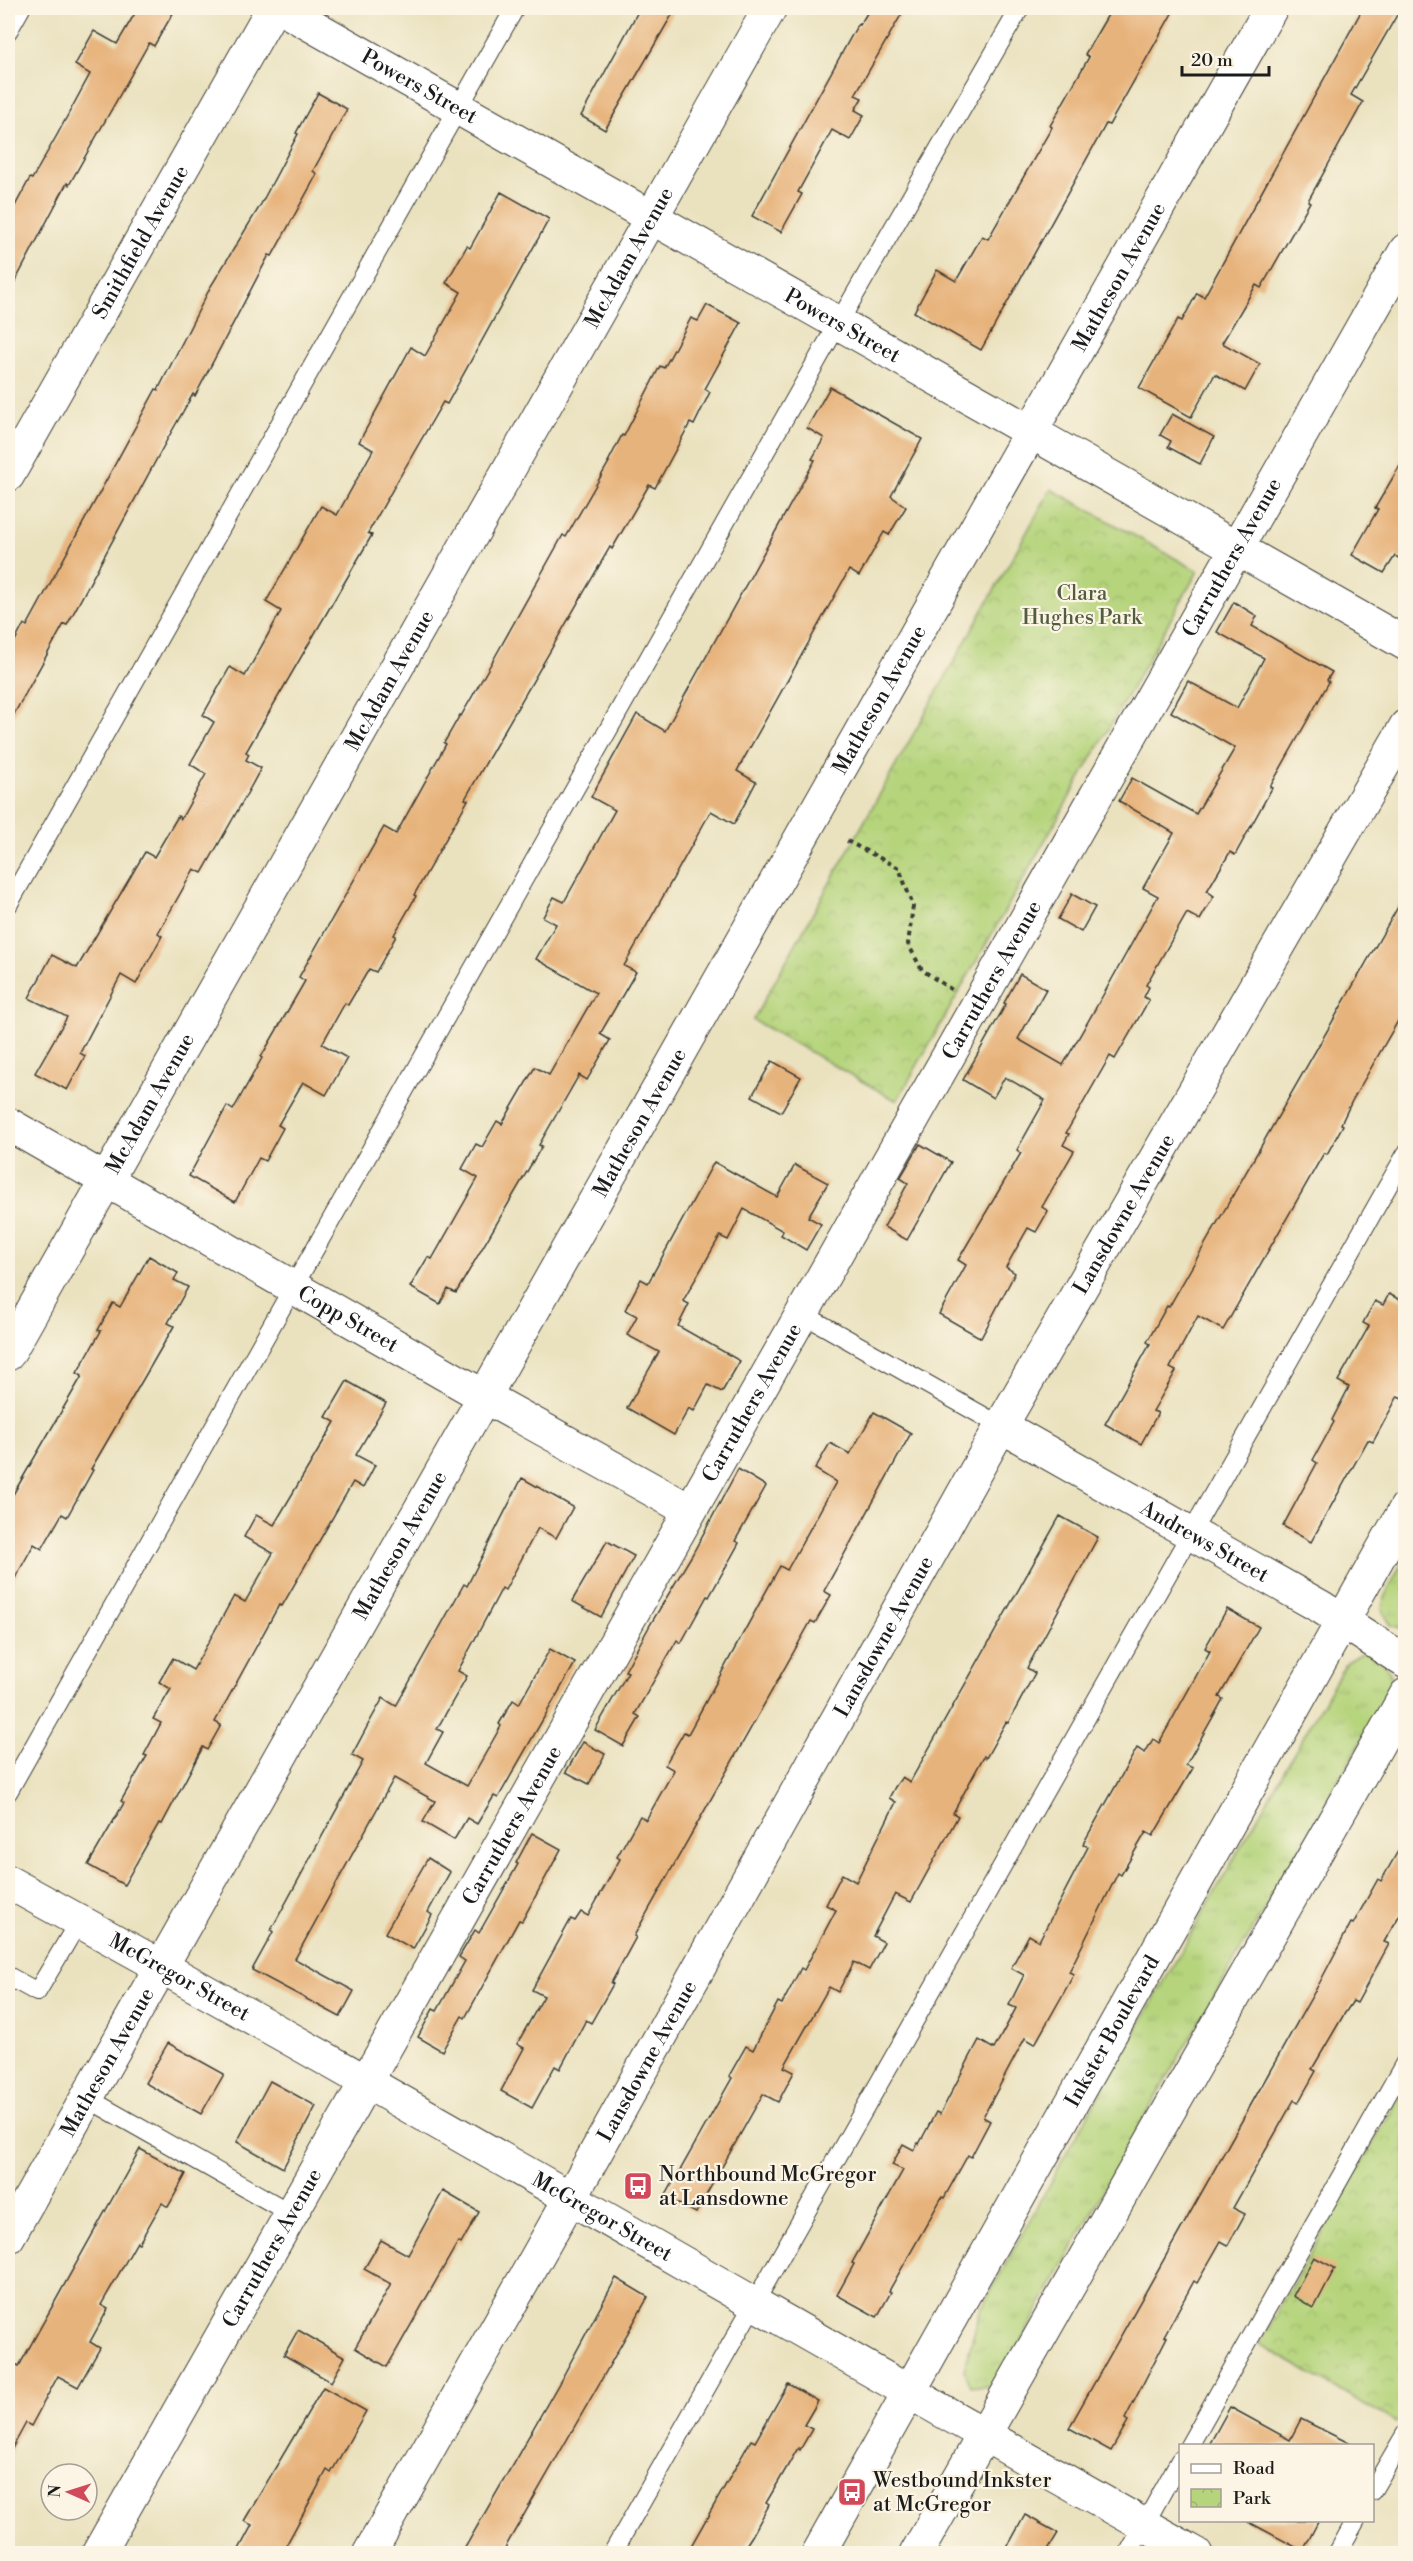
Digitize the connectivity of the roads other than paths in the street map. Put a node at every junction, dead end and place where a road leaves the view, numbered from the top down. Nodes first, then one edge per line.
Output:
1 (21, 8) edge
2 (273, 8) edge
3 (281, 8) edge
4 (515, 8) edge
5 (770, 8) edge
6 (1020, 8) edge
7 (1270, 8) edge
8 (8, 31) edge
9 (458, 108) junction
10 (651, 217) junction
11 (1406, 250) edge
12 (838, 323) junction
13 (1031, 431) junction
14 (8, 475) edge
15 (1237, 548) junction
16 (1406, 644) edge
17 (1406, 726) edge
18 (8, 905) edge
19 (8, 1124) edge
20 (1406, 1154) edge
21 (106, 1181) junction
22 (294, 1287) junction
23 (801, 1313) junction
24 (8, 1354) edge
25 (484, 1397) junction
26 (1002, 1426) junction
27 (1406, 1508) edge
28 (689, 1510) junction
29 (1191, 1535) junction
30 (1341, 1620) junction
31 (1406, 1662) edge
32 (1406, 1695) edge
33 (8, 1792) edge
34 (8, 1882) edge
35 (79, 1921) junction
36 (162, 1966) junction
37 (8, 1977) edge
38 (1406, 2061) edge
39 (364, 2082) junction
40 (87, 2098) junction
41 (570, 2199) junction
42 (290, 2213) junction
43 (8, 2237) edge
44 (753, 2304) junction
45 (908, 2394) junction
46 (1406, 2433) edge
47 (982, 2435) junction
48 (1190, 2444) edge
49 (1179, 2462) edge
50 (1374, 2488) edge
51 (1355, 2522) edge
52 (1144, 2525) junction
53 (98, 2553) edge
54 (369, 2553) edge
55 (612, 2553) edge
56 (818, 2553) edge
57 (916, 2553) edge
58 (1128, 2553) edge
59 (1196, 2553) edge
60 (1337, 2553) edge

1 - 8 lane
2 - 14 street, Smithfield Avenue
3 - 9 street, Powers Street
4 - 9 lane
5 - 10 street, McAdam Avenue
6 - 12 lane
7 - 13 street, Matheson Avenue
9 - 10 street, Powers Street
9 - 18 lane
10 - 12 street, Powers Street
10 - 21 street, McAdam Avenue
11 - 15 street, Carruthers Avenue
12 - 13 street, Powers Street
12 - 22 lane
13 - 15 street, Powers Street
13 - 25 street, Matheson Avenue
15 - 16 street, Powers Street
15 - 23 street, Carruthers Avenue
17 - 26 street, Lansdowne Avenue
19 - 21 street, Copp Street
20 - 29 lane
21 - 22 street, Copp Street
21 - 24 street, McAdam Avenue
22 - 25 street, Copp Street
22 - 33 lane
23 - 26 lane
23 - 28 street, Carruthers Avenue
25 - 28 street, Copp Street
25 - 36 street, Matheson Avenue
26 - 29 street, Andrews Street
26 - 41 street, Lansdowne Avenue
27 - 30 street, Inkster Boulevard
28 - 39 street, Carruthers Avenue
29 - 30 street, Andrews Street
29 - 44 lane
30 - 31 street, Andrews Street
30 - 45 street, Inkster Boulevard
32 - 47 street
34 - 35 street, McGregor Street
35 - 36 street, McGregor Street
35 - 37 lane
36 - 39 street, McGregor Street
36 - 40 street, Matheson Avenue
38 - 48 lane
39 - 41 street, McGregor Street
39 - 42 street, Carruthers Avenue
40 - 42 lane
40 - 43 street, Matheson Avenue
41 - 44 street, McGregor Street
41 - 54 street, Lansdowne Avenue
42 - 53 street, Carruthers Avenue
44 - 45 street, McGregor Street
44 - 55 lane
45 - 47 street, McGregor Street
45 - 56 street, Inkster Boulevard
46 - 50 lane
47 - 52 street, McGregor Street
47 - 57 street
49 - 52 lane
51 - 60 lane
52 - 58 lane
52 - 59 street, McGregor Street

